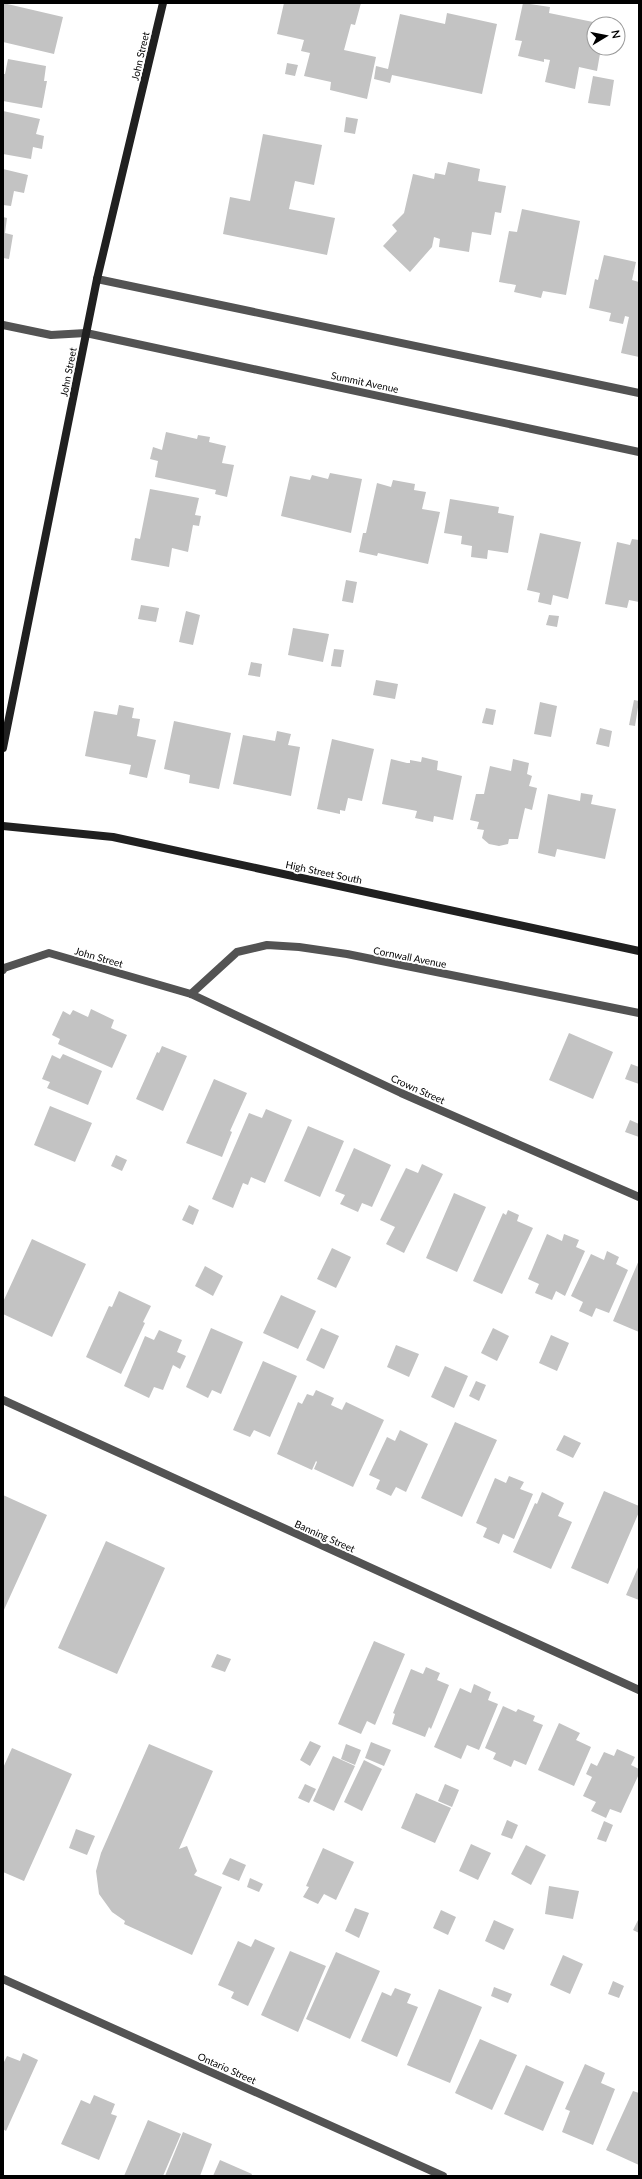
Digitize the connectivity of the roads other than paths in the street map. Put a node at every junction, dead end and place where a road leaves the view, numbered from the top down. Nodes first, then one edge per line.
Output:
1 (163, 3) edge
2 (97, 280) junction
3 (3, 325) edge
4 (86, 333) junction
5 (639, 393) edge
6 (639, 452) edge
7 (3, 748) edge
8 (3, 826) edge
9 (639, 951) edge
10 (3, 970) edge
11 (191, 994) junction
12 (639, 1013) edge
13 (639, 1197) edge
14 (3, 1400) edge
15 (639, 1690) edge
16 (3, 1979) edge
17 (443, 2176) edge

1 - 2 street, John Street
2 - 4 street, John Street
2 - 5 street
3 - 4 street, Summit Avenue
4 - 6 street, Summit Avenue
4 - 7 street, John Street
8 - 9 street, High Street South
10 - 11 street, John Street
11 - 12 street, Cornwall Avenue
11 - 13 street, Crown Street
14 - 15 street, Banning Street
16 - 17 street, Ontario Street

